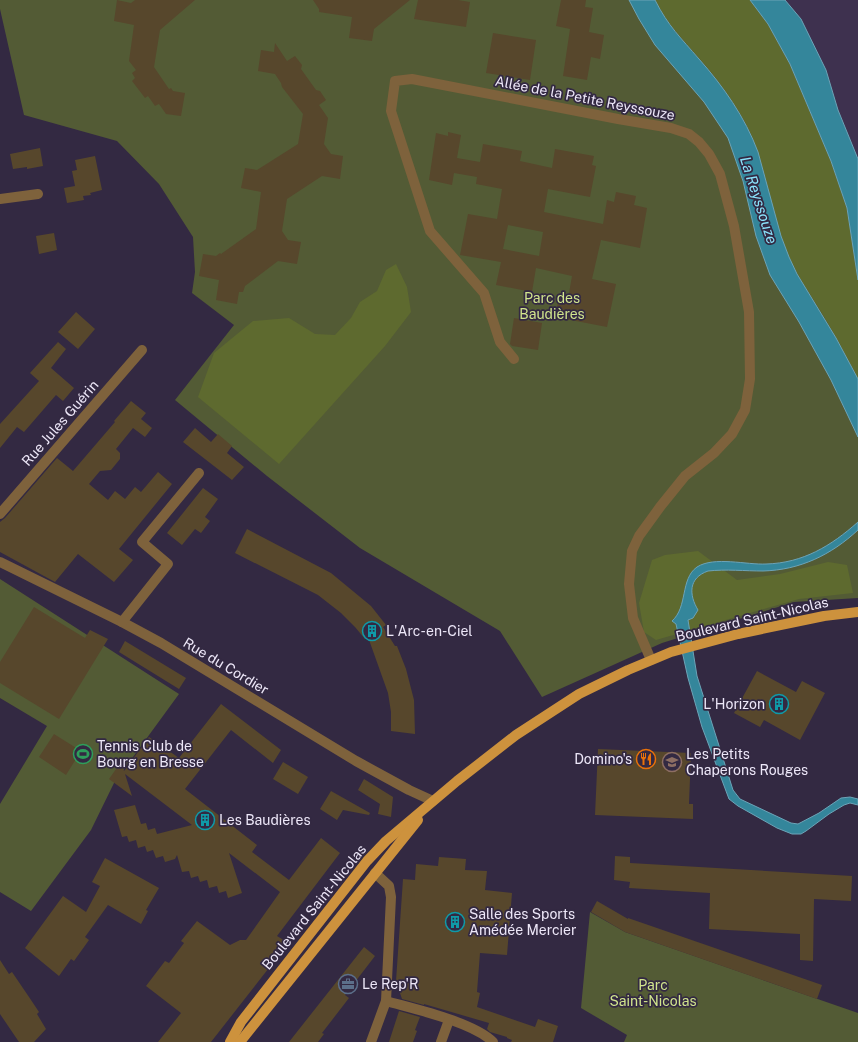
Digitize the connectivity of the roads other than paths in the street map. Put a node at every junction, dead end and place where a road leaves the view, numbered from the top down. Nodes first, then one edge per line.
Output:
1 (38, 194) dead end
2 (0, 199) edge
3 (142, 350) dead end
4 (514, 359) dead end
5 (199, 473) dead end
6 (0, 514) edge
7 (0, 562) edge
8 (858, 612) edge
9 (122, 622) junction
10 (651, 660) junction
11 (433, 802) junction
12 (375, 873) junction
13 (386, 1001) junction
14 (449, 1020) junction
15 (230, 1042) edge
16 (240, 1042) edge
17 (372, 1042) edge
18 (441, 1042) edge
19 (493, 1042) edge

1 - 2 street
3 - 6 street, Rue Jules Guérin
4 - 10 street, Allée de la Petite Reyssouze
5 - 9 street
7 - 9 street, Rue du Cordier
8 - 10 main road, Boulevard Saint-Nicolas
9 - 11 street, Rue du Cordier
10 - 11 main road, Boulevard Saint-Nicolas
11 - 12 main road, Boulevard Saint-Nicolas
11 - 15 main road, Boulevard Saint-Nicolas
12 - 13 street
12 - 16 main road, Boulevard Saint-Nicolas
13 - 14 street
13 - 17 street
14 - 18 street
14 - 19 street

